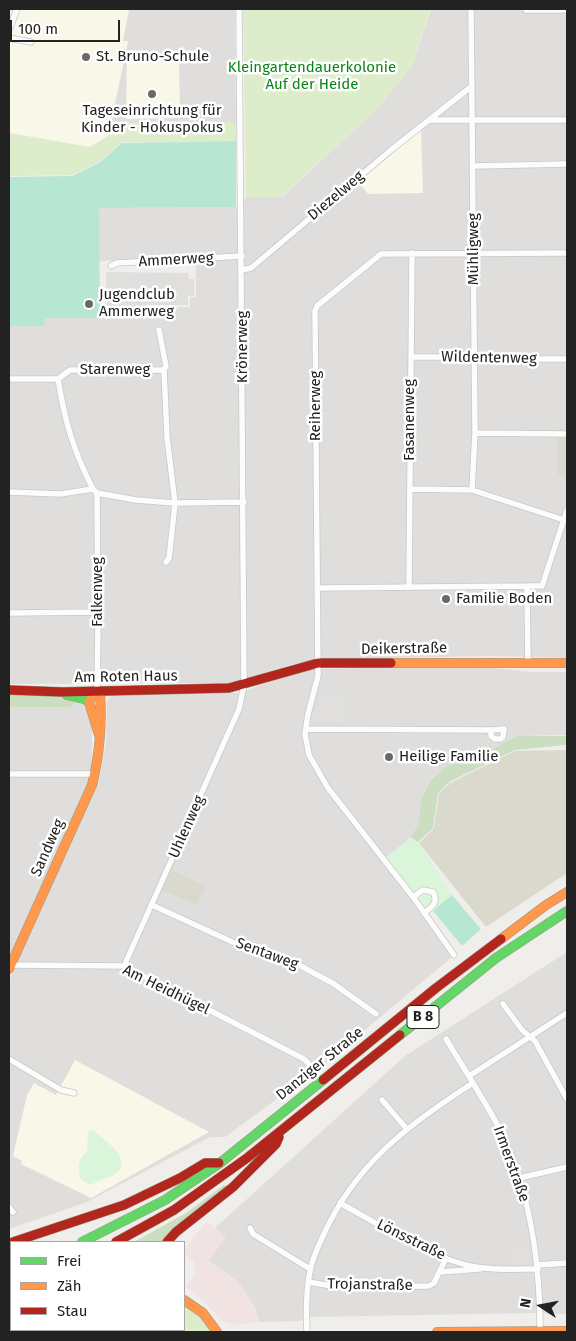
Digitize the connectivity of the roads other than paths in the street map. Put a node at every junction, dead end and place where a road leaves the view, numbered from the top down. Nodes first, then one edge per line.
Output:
1 (17, 9) edge
2 (239, 9) edge
3 (471, 9) edge
4 (526, 9) edge
5 (567, 10) edge
6 (9, 30) edge
7 (9, 38) edge
8 (32, 42) dead end
9 (472, 86) junction
10 (429, 120) junction
11 (567, 120) edge
12 (473, 121) junction
13 (567, 164) edge
14 (473, 166) junction
15 (412, 253) junction
16 (567, 253) edge
17 (474, 254) junction
18 (242, 256) junction
19 (111, 266) dead end
20 (242, 270) junction
21 (160, 330) dead end
22 (411, 356) junction
23 (475, 359) junction
24 (567, 359) edge
25 (164, 370) junction
26 (9, 379) edge
27 (58, 379) junction
28 (475, 433) junction
29 (567, 434) edge
30 (410, 489) junction
31 (472, 490) junction
32 (95, 491) junction
33 (9, 492) edge
34 (244, 502) junction
35 (175, 503) junction
36 (567, 510) edge
37 (564, 520) junction
38 (166, 562) dead end
39 (527, 586) junction
40 (409, 587) junction
41 (317, 588) junction
42 (98, 612) junction
43 (9, 613) edge
44 (318, 663) junction
45 (567, 663) edge
46 (528, 664) junction
47 (244, 685) junction
48 (9, 690) edge
49 (97, 691) junction
50 (63, 692) junction
51 (90, 702) junction
52 (306, 729) junction
53 (491, 730) dead end
54 (99, 736) junction
55 (9, 774) edge
56 (95, 774) junction
57 (567, 886) edge
58 (567, 892) edge
59 (413, 897) junction
60 (546, 905) junction
61 (152, 906) junction
62 (567, 911) edge
63 (424, 913) junction
64 (454, 955) dead end
65 (9, 966) edge
66 (124, 966) junction
67 (503, 1004) dead end
68 (376, 1014) dead end
69 (567, 1014) edge
70 (530, 1037) junction
71 (446, 1039) dead end
72 (9, 1059) edge
73 (309, 1064) dead end
74 (469, 1076) junction
75 (473, 1083) junction
76 (74, 1093) dead end
77 (567, 1098) edge
78 (382, 1100) dead end
79 (406, 1128) junction
80 (284, 1130) junction
81 (220, 1162) junction
82 (567, 1166) edge
83 (520, 1178) junction
84 (340, 1203) junction
85 (250, 1228) dead end
86 (17, 1241) edge
87 (84, 1241) edge
88 (118, 1241) edge
89 (168, 1241) edge
90 (446, 1258) junction
91 (567, 1263) edge
92 (538, 1267) junction
93 (310, 1269) junction
94 (484, 1269) junction
95 (440, 1272) junction
96 (9, 1278) edge
97 (308, 1282) junction
98 (10, 1283) edge
99 (185, 1301) edge
100 (96, 1331) edge
101 (540, 1331) junction
102 (567, 1331) edge
103 (104, 1332) edge
104 (217, 1332) edge
105 (307, 1332) edge
106 (436, 1332) edge

1 - 6 street
2 - 18 street, Krönerweg
3 - 9 street, Mühligweg
4 - 5 street
7 - 8 street
9 - 10 street, Diezelweg
9 - 12 street, Mühligweg
10 - 12 street
10 - 20 street, Diezelweg
11 - 12 street
12 - 14 street, Mühligweg
13 - 14 street
14 - 17 street, Mühligweg
15 - 17 street
15 - 22 street, Fasanenweg
15 - 41 street, Reiherweg
16 - 17 street
17 - 23 street, Mühligweg
18 - 19 street, Ammerweg
18 - 20 street, Krönerweg
20 - 34 street, Krönerweg
21 - 25 street, Starenweg
22 - 23 street, Wildentenweg
22 - 30 street, Fasanenweg
23 - 24 street, Wildentenweg
23 - 28 street, Mühligweg
25 - 27 street, Starenweg
25 - 35 street, Starenweg
26 - 27 street, Starenweg
27 - 32 street, Falkenweg
28 - 29 street
28 - 31 street, Mühligweg
30 - 31 street
30 - 40 street, Fasanenweg
31 - 37 street
32 - 33 street
32 - 35 street
32 - 42 street, Falkenweg
34 - 35 street
34 - 47 street, Krönerweg
35 - 38 street, Starenweg
36 - 37 street
37 - 39 street
39 - 40 street
39 - 46 street
40 - 41 street
41 - 44 street, Reiherweg
42 - 43 street
42 - 49 street, Falkenweg
44 - 46 main road, Deikerstraße
44 - 47 main road, Deikerstraße
44 - 52 street, Reiherweg
45 - 46 main road, Deikerstraße
47 - 49 main road, Am Roten Haus
47 - 61 street, Uhlenweg
48 - 50 main road, Am Roten Haus
49 - 50 main road, Am Roten Haus
49 - 51 main road
49 - 54 main road, Sandweg
50 - 51 main road
51 - 54 main road, Sandweg
52 - 53 street
52 - 59 street, Reiherweg
54 - 56 main road, Sandweg
55 - 56 street
56 - 65 main road, Sandweg
57 - 60 main road
58 - 60 main road, Danziger Straße / B 8
59 - 63 street, Reiherweg
59 - 63 street
60 - 81 main road, Danziger Straße / B 8
61 - 66 street, Uhlenweg
61 - 68 street, Sentaweg
62 - 80 main road, Danziger Straße / B 8
63 - 64 street, Reiherweg
65 - 66 street, Am Heidhügel
66 - 73 street, Am Heidhügel
67 - 70 street
69 - 70 street
70 - 74 street
70 - 77 street
71 - 74 street, Irmerstraße
72 - 76 street
74 - 75 street, Irmerstraße
75 - 79 street
75 - 83 street, Irmerstraße
78 - 79 street
79 - 84 street
80 - 88 main road, Danziger Straße / B 8
80 - 89 main road
81 - 86 main road
81 - 87 main road, Danziger Straße / B 8
82 - 83 street
83 - 92 street, Irmerstraße
84 - 90 street, Lönsstraße
84 - 93 street
85 - 93 street
90 - 94 street, Lönsstraße
90 - 95 street, Trojanstraße
91 - 92 street, Lönsstraße
92 - 94 street, Lönsstraße
92 - 101 street, Irmerstraße
93 - 97 street
94 - 95 street, Lönsstraße
95 - 97 street, Trojanstraße
96 - 98 main road
97 - 105 street
99 - 104 main road
100 - 103 main road
101 - 102 main road
101 - 106 main road

